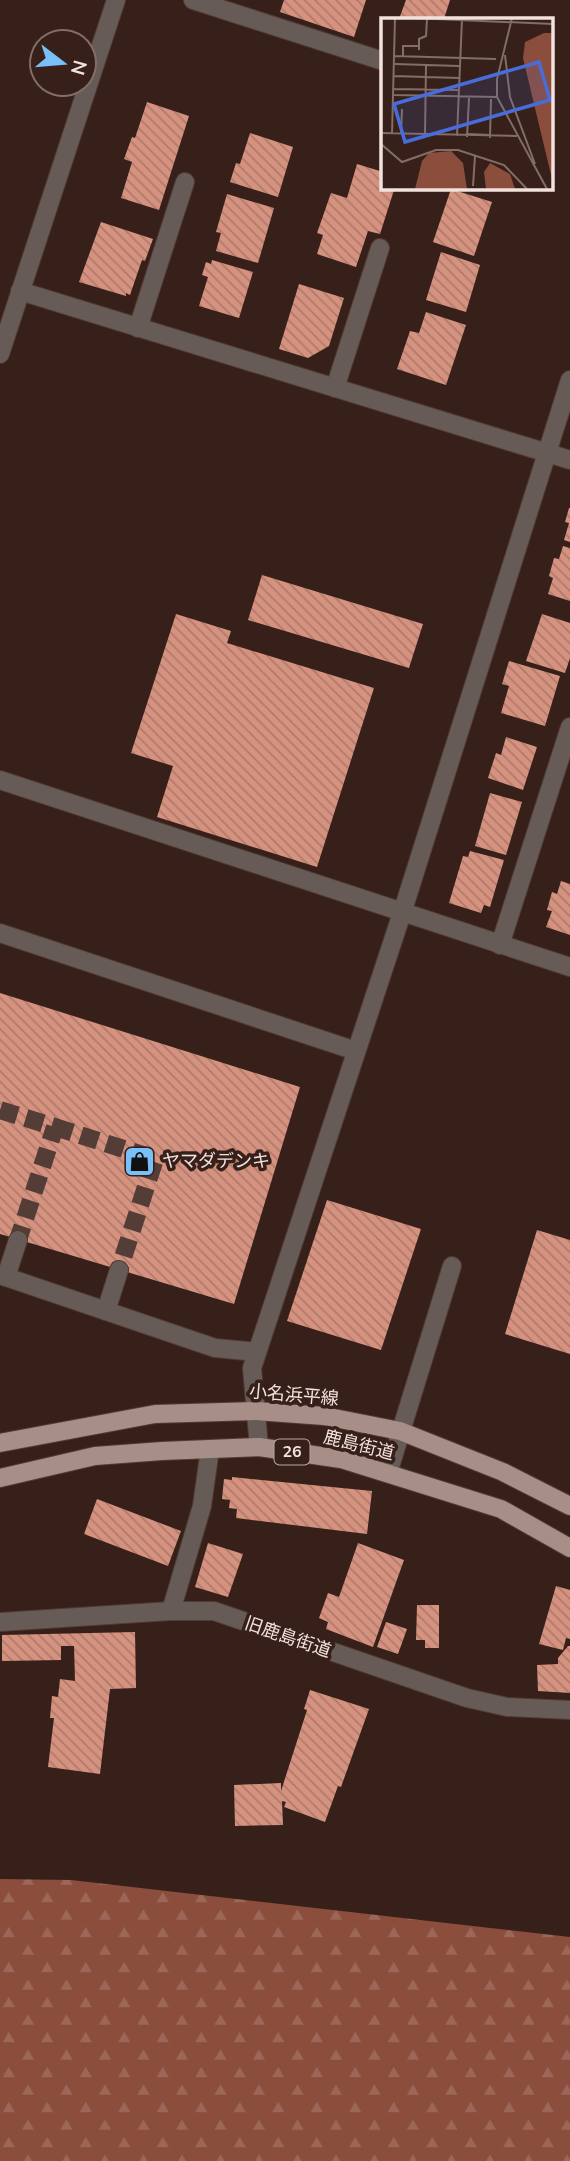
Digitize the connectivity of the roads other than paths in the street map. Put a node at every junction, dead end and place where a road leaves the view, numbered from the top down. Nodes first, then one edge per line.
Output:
1 (116, 0) edge
2 (193, 0) edge
3 (381, 60) edge
4 (185, 182) dead end
5 (380, 248) dead end
6 (20, 291) junction
7 (138, 328) junction
8 (0, 354) edge
9 (570, 380) edge
10 (335, 388) junction
11 (547, 452) junction
12 (570, 460) edge
13 (570, 727) edge
14 (0, 780) edge
15 (403, 911) junction
16 (0, 933) edge
17 (500, 945) junction
18 (570, 967) edge
19 (356, 1051) junction
20 (18, 1240) tunnel mouth
21 (452, 1266) dead end
22 (119, 1270) tunnel mouth
23 (3, 1276) edge
24 (106, 1311) junction
25 (257, 1352) junction
26 (256, 1411) junction
27 (400, 1431) junction
28 (0, 1443) edge
29 (259, 1447) junction
30 (210, 1449) junction
31 (388, 1473) junction
32 (0, 1478) edge
33 (570, 1506) edge
34 (570, 1548) edge
35 (171, 1611) junction
36 (0, 1622) edge
37 (570, 1710) edge

1 - 6 street
2 - 3 street
4 - 7 street
5 - 10 street
6 - 7 street
6 - 8 street
7 - 10 street
9 - 11 street
10 - 11 street
11 - 12 street
11 - 15 street
13 - 17 street
14 - 15 street
15 - 17 street
15 - 19 street
16 - 19 street
17 - 18 street
19 - 25 street
20 - 23 street
21 - 27 street
22 - 24 street
23 - 24 street
24 - 25 street
25 - 26 street
26 - 27 main road, 小名浜平線 / 26
26 - 28 main road, 小名浜平線 / 26
26 - 29 street
27 - 31 street
27 - 33 main road, 小名浜平線 / 26
29 - 30 main road, 鹿島街道 / 26
29 - 31 main road, 鹿島街道 / 26
30 - 32 main road, 鹿島街道 / 26
30 - 35 street
31 - 34 main road, 鹿島街道 / 26
35 - 36 street, 旧鹿島街道
35 - 37 street, 旧鹿島街道

